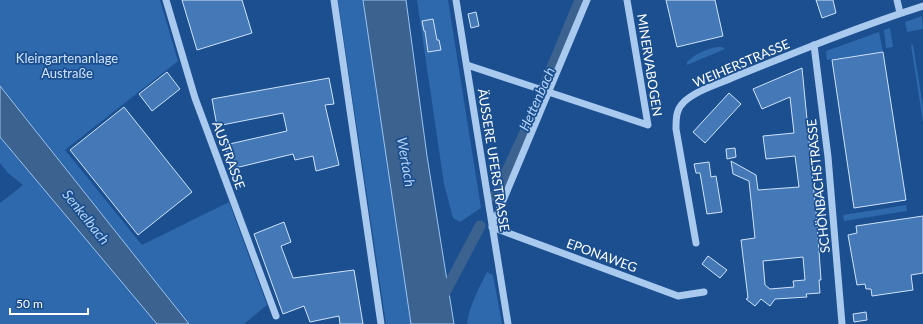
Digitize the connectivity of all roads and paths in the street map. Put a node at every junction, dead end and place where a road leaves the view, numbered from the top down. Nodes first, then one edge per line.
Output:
1 (166, 0) edge
2 (334, 0) edge
3 (456, 0) edge
4 (587, 0) edge
5 (627, 0) edge
6 (897, 0) edge
7 (923, 6) edge
8 (900, 14) junction
9 (814, 45) junction
10 (467, 65) junction
11 (549, 93) junction
12 (492, 227) junction
13 (696, 244) dead end
14 (704, 292) dead end
15 (276, 316) dead end
16 (381, 324) edge
17 (508, 324) edge
18 (842, 324) edge

1 - 15 street, AUSTRASSE
2 - 16 street
3 - 10 street, ÄUSSERE UFERSTRASSE
4 - 11 street
5 - 11 street, MINERVABOGEN
6 - 8 street
7 - 8 street, WEIHERSTRASSE
8 - 9 street, WEIHERSTRASSE
9 - 13 street, WEIHERSTRASSE
9 - 18 street, SCHÖNBACHSTRASSE
10 - 11 street
10 - 12 street, ÄUSSERE UFERSTRASSE
11 - 12 street
12 - 14 street, EPONAWEG
12 - 17 street, ÄUSSERE UFERSTRASSE

